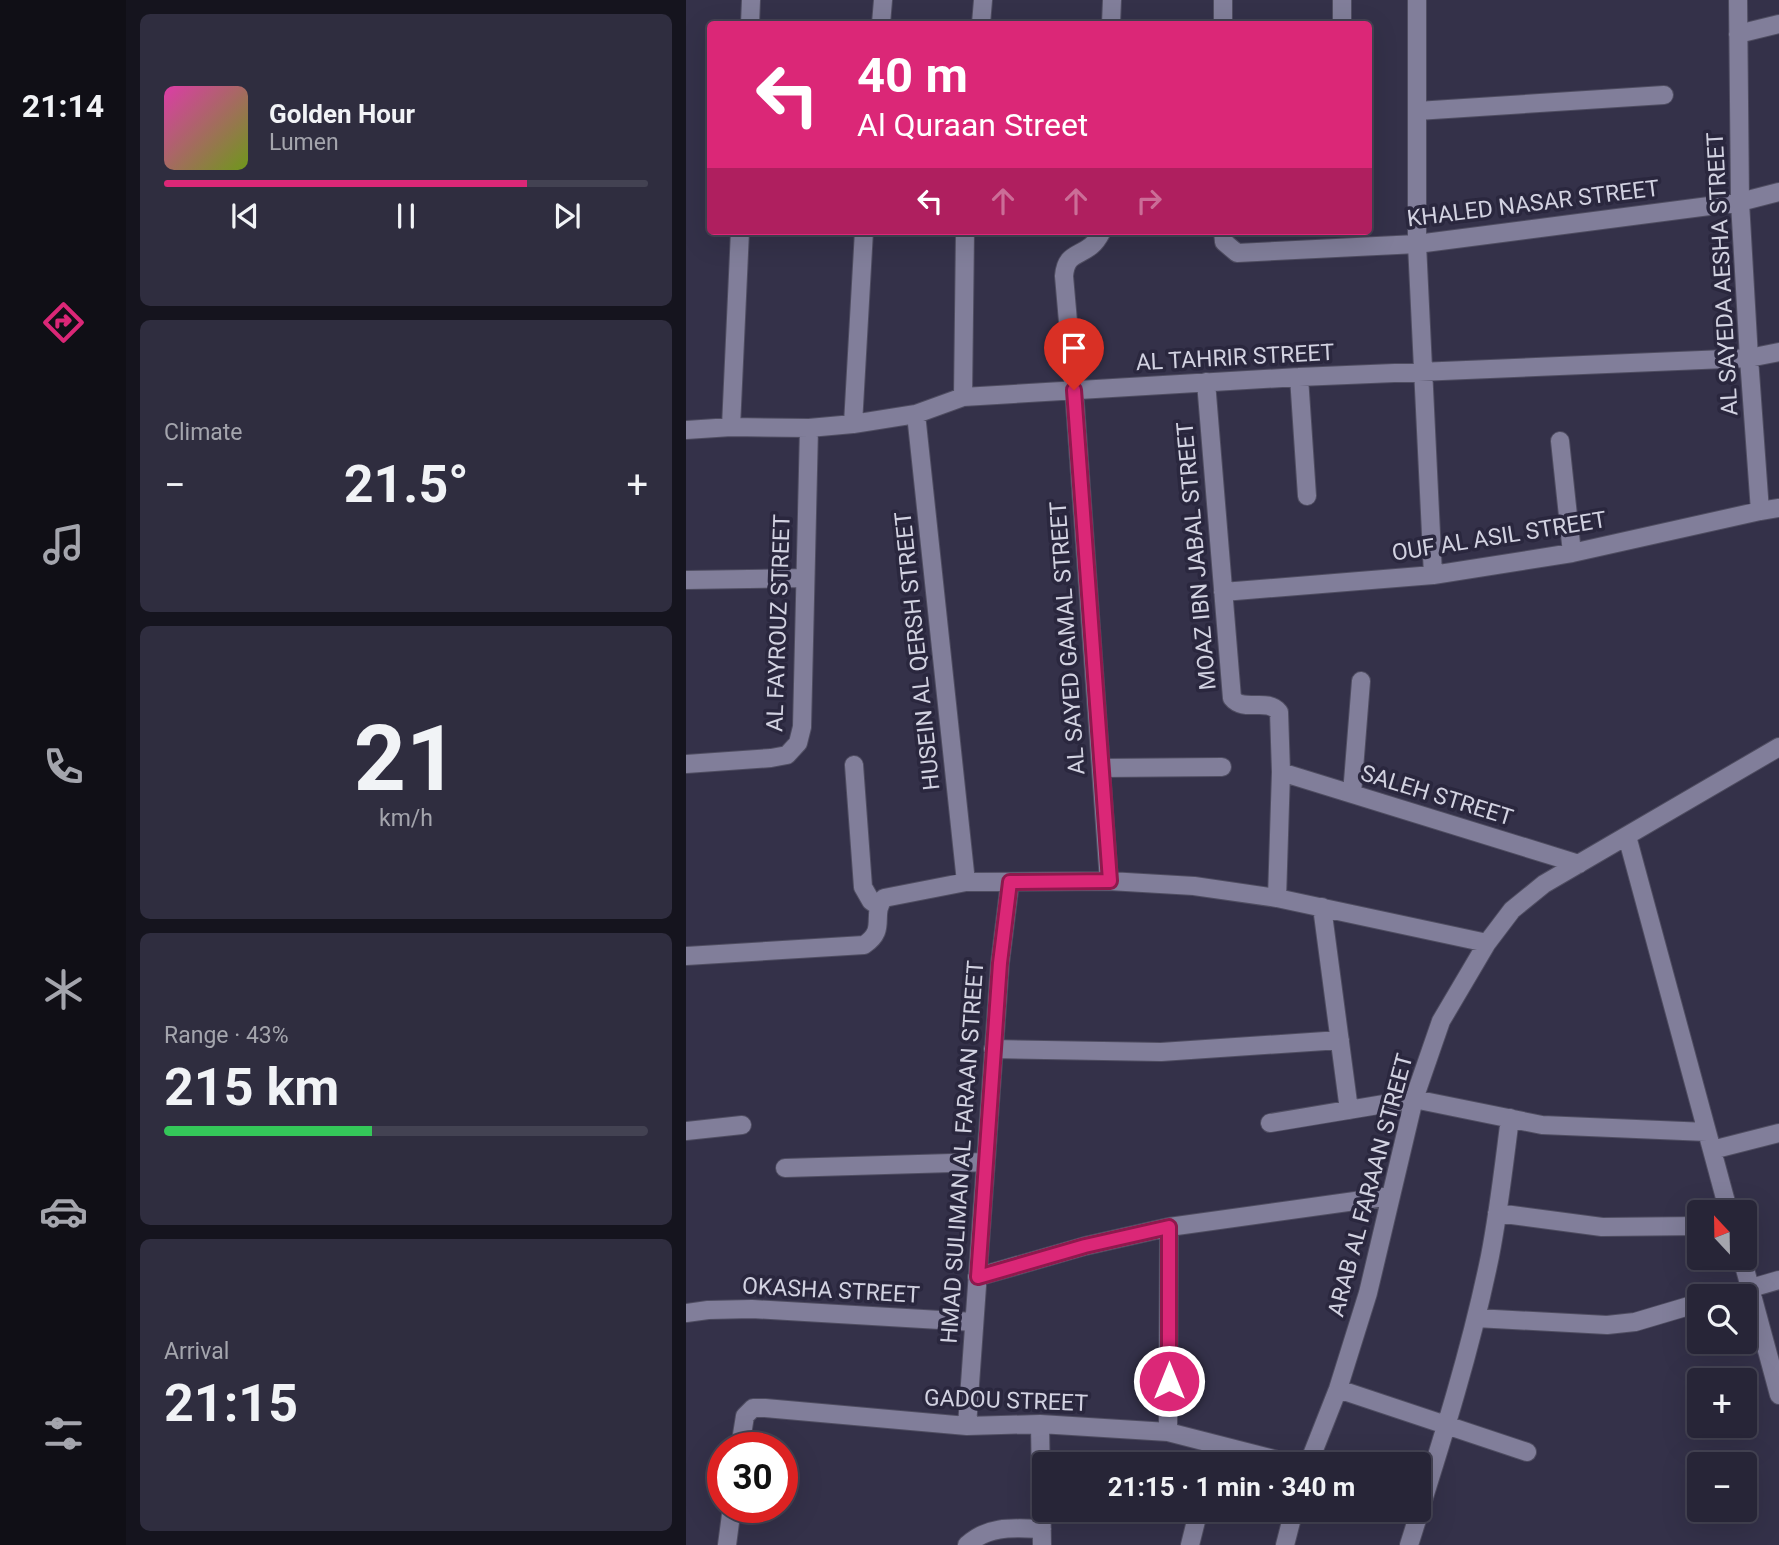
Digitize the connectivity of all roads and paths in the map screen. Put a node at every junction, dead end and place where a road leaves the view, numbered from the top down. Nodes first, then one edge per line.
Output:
1 (751, 0) edge
2 (883, 0) edge
3 (983, 0) edge
4 (1112, 0) edge
5 (1223, 0) edge
6 (1342, 0) edge
7 (1416, 0) edge
8 (1738, 0) edge
9 (750, 21) edge
10 (881, 21) edge
11 (981, 21) edge
12 (1111, 21) edge
13 (1223, 21) edge
14 (1342, 21) edge
15 (1779, 24) edge
16 (1738, 34) junction
17 (1664, 95) dead end
18 (1417, 111) junction
19 (1779, 192) edge
20 (1740, 202) junction
21 (740, 235) edge
22 (864, 235) edge
23 (965, 235) edge
24 (1100, 235) edge
25 (1223, 235) edge
26 (1344, 240) edge
27 (1417, 244) junction
28 (1779, 352) edge
29 (1749, 358) junction
30 (1423, 372) junction
31 (1299, 377) junction
32 (1206, 383) junction
33 (1074, 390) junction
34 (963, 397) junction
35 (916, 414) junction
36 (853, 424) junction
37 (731, 427) junction
38 (808, 428) junction
39 (686, 430) edge
40 (1560, 442) dead end
41 (1307, 496) dead end
42 (1779, 508) edge
43 (1760, 511) junction
44 (1572, 553) junction
45 (1433, 575) junction
46 (805, 578) junction
47 (686, 580) edge
48 (1223, 592) junction
49 (1361, 681) dead end
50 (1779, 747) edge
51 (686, 764) edge
52 (854, 765) dead end
53 (1222, 767) dead end
54 (1101, 768) junction
55 (1281, 772) junction
56 (1352, 794) junction
57 (1627, 836) junction
58 (1579, 864) junction
59 (1110, 881) junction
60 (966, 882) junction
61 (1010, 882) junction
62 (1277, 898) junction
63 (878, 906) junction
64 (1322, 906) junction
65 (1487, 943) junction
66 (686, 956) edge
67 (1340, 1040) junction
68 (993, 1049) junction
69 (1414, 1099) junction
70 (1349, 1110) junction
71 (1510, 1118) junction
72 (1270, 1123) dead end
73 (743, 1125) dead end
74 (686, 1131) edge
75 (1707, 1132) junction
76 (1779, 1133) edge
77 (1712, 1150) junction
78 (985, 1162) junction
79 (785, 1168) dead end
80 (1391, 1196) junction
81 (1725, 1200) edge
82 (1497, 1213) junction
83 (1687, 1226) edge
84 (1169, 1227) junction
85 (978, 1277) junction
86 (1779, 1280) edge
87 (1757, 1286) edge
88 (1687, 1307) edge
89 (686, 1313) edge
90 (1757, 1314) edge
91 (1476, 1318) junction
92 (974, 1322) junction
93 (1338, 1389) junction
94 (1779, 1395) edge
95 (1040, 1424) junction
96 (1447, 1425) junction
97 (967, 1426) junction
98 (742, 1432) edge
99 (1168, 1432) junction
100 (1246, 1452) edge
101 (1313, 1452) edge
102 (1527, 1452) dead end
103 (1196, 1522) edge
104 (1291, 1522) edge
105 (730, 1523) edge
106 (1042, 1537) edge
107 (727, 1545) edge
108 (967, 1545) edge
109 (1190, 1545) edge
110 (1285, 1545) edge
111 (1409, 1545) edge

1 - 9 street
2 - 10 street
3 - 11 street
4 - 12 street
5 - 13 street
6 - 14 street
7 - 18 street
8 - 16 street, AL SAYEDA AESHA STREET
15 - 16 street
16 - 20 street, AL SAYEDA AESHA STREET
17 - 18 street
18 - 27 street
19 - 20 street, KHALED NASAR STREET
20 - 27 street, KHALED NASAR STREET
20 - 29 street, AL SAYEDA AESHA STREET
21 - 37 street
22 - 36 street
23 - 34 street
24 - 33 street, AL SAYED GAMAL STREET
25 - 26 street, KHALED NASAR STREET
26 - 27 street, KHALED NASAR STREET
27 - 30 street
28 - 29 street, AL TAHRIR STREET
29 - 30 street, AL TAHRIR STREET
29 - 43 street, AL SAYEDA AESHA STREET
30 - 31 street, AL TAHRIR STREET
30 - 45 street
31 - 32 street, AL TAHRIR STREET
31 - 41 street
32 - 33 street, AL TAHRIR STREET
32 - 48 street, MOAZ IBN JABAL STREET
33 - 34 street, AL TAHRIR STREET
33 - 54 street, AL SAYED GAMAL STREET
34 - 35 street, AL TAHRIR STREET
35 - 36 street, AL TAHRIR STREET
35 - 60 street, HUSEIN AL QERSH STREET
36 - 38 street, AL TAHRIR STREET
37 - 38 street, AL TAHRIR STREET
37 - 39 street, AL TAHRIR STREET
38 - 46 street, AL FAYROUZ STREET
40 - 44 street
42 - 43 street, OUF AL ASIL STREET
43 - 44 street, OUF AL ASIL STREET
44 - 45 street, OUF AL ASIL STREET
45 - 48 street, OUF AL ASIL STREET
46 - 47 street
46 - 51 street, AL FAYROUZ STREET
48 - 55 street, MOAZ IBN JABAL STREET
49 - 56 street
50 - 57 street, ARAB AL FARAAN STREET
52 - 63 street
53 - 54 street
54 - 59 street, AL SAYED GAMAL STREET
55 - 56 street, SALEH STREET
55 - 62 street, MOAZ IBN JABAL STREET
56 - 58 street, SALEH STREET
57 - 58 street, ARAB AL FARAAN STREET
57 - 75 street
58 - 65 street, ARAB AL FARAAN STREET
59 - 61 street
59 - 62 street
60 - 61 street
60 - 63 street
61 - 68 street, HMAD SULIMAN AL FARAAN STREET
62 - 64 street
63 - 66 street
64 - 65 street
64 - 67 street
65 - 69 street, ARAB AL FARAAN STREET
67 - 68 street
67 - 70 street
68 - 78 street, HMAD SULIMAN AL FARAAN STREET
69 - 70 street
69 - 71 street
69 - 80 street, ARAB AL FARAAN STREET
70 - 72 street
71 - 75 street
71 - 82 street
73 - 74 street
75 - 77 street
76 - 77 street
77 - 81 street
78 - 79 street
78 - 85 street, HMAD SULIMAN AL FARAAN STREET
80 - 84 street
80 - 93 street, ARAB AL FARAAN STREET
82 - 83 street
82 - 91 street
84 - 85 street
84 - 99 street
85 - 92 street, HMAD SULIMAN AL FARAAN STREET
86 - 87 street
88 - 91 street
89 - 92 street, OKASHA STREET
90 - 94 street
91 - 96 street
92 - 97 street, HMAD SULIMAN AL FARAAN STREET
93 - 96 street
93 - 101 street, ARAB AL FARAAN STREET
95 - 97 street, GADOU STREET
95 - 99 street, GADOU STREET
95 - 106 street
96 - 102 street
96 - 111 street
97 - 98 street, GADOU STREET
99 - 100 street, GADOU STREET
103 - 109 street
104 - 110 street
105 - 107 street
106 - 108 street

